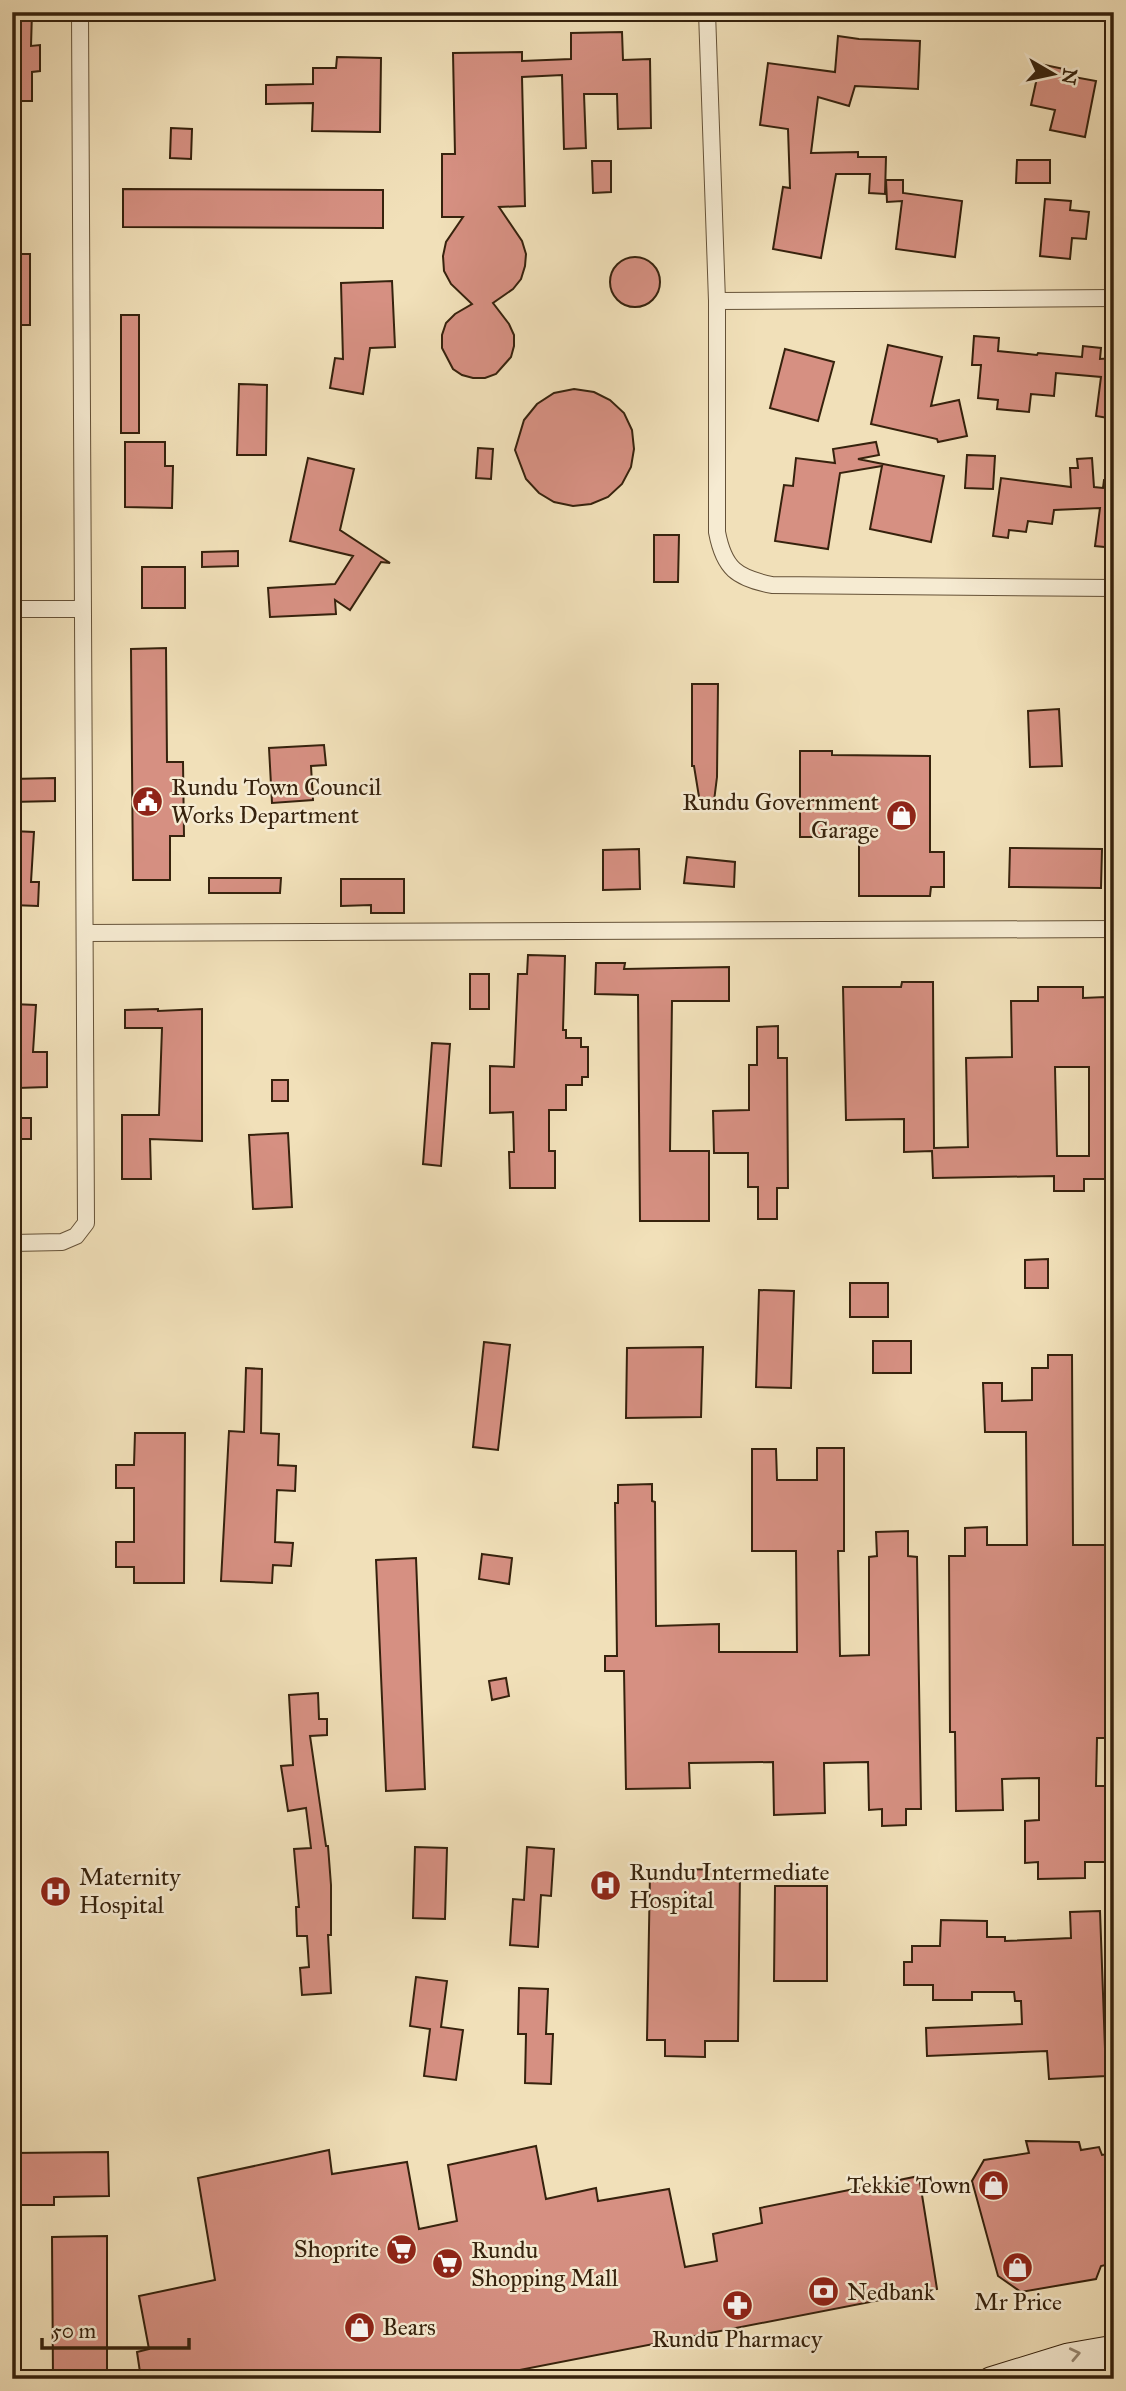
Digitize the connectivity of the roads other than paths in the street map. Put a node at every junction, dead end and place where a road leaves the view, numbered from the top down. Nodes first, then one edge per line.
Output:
1 (80, 12) edge
2 (706, 12) edge
3 (1114, 298) edge
4 (717, 301) junction
5 (1114, 589) edge
6 (12, 609) edge
7 (83, 609) junction
8 (1114, 929) edge
9 (86, 933) junction
10 (12, 1243) edge
11 (1114, 2347) edge
12 (1114, 2367) edge
13 (990, 2379) edge
14 (1033, 2379) edge

1 - 7 street
2 - 4 street
3 - 4 street
4 - 5 street
6 - 7 street
7 - 9 street
8 - 9 street
9 - 10 street
13 -> 11 main road
12 - 14 main road

